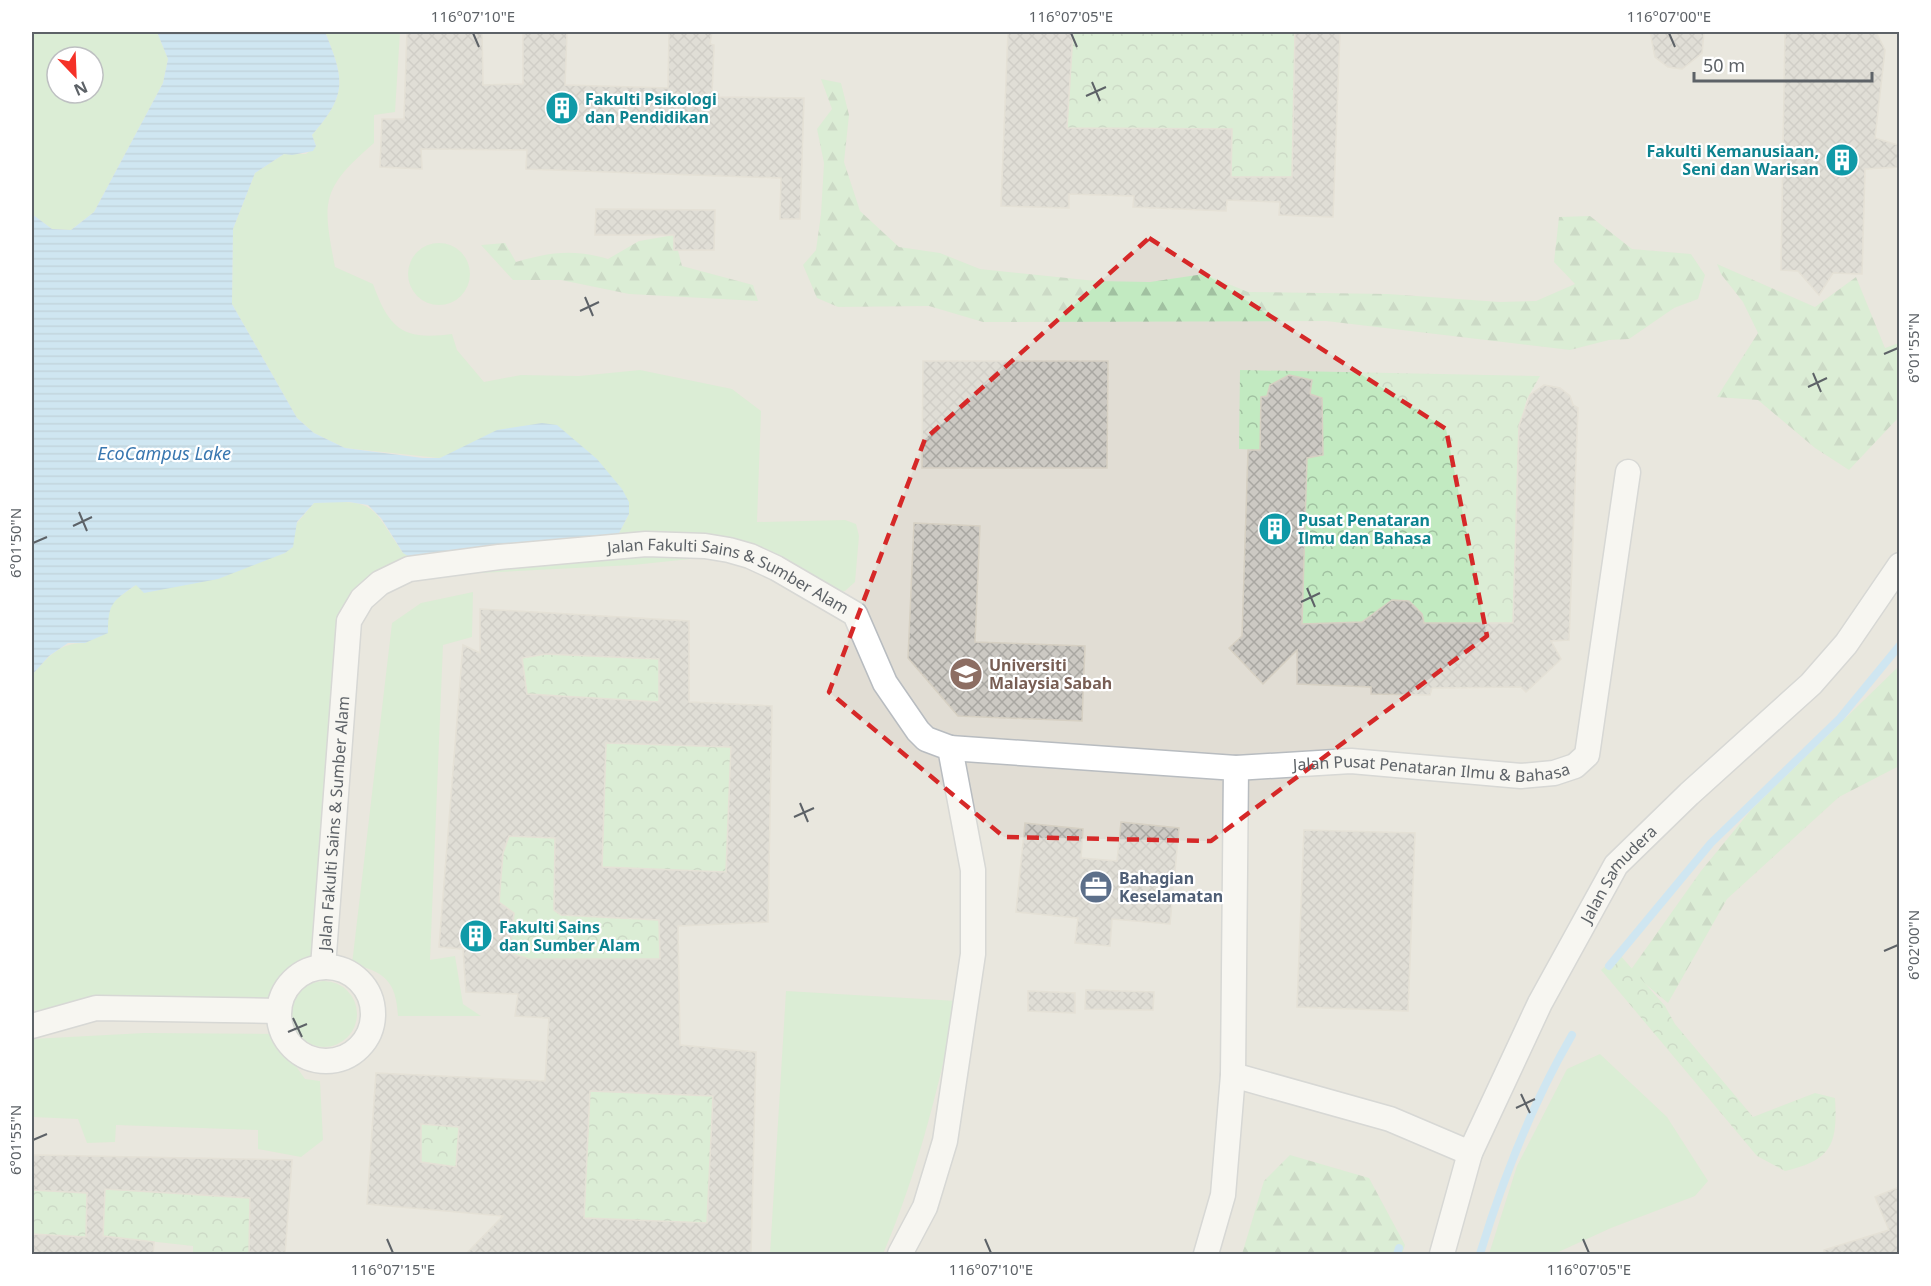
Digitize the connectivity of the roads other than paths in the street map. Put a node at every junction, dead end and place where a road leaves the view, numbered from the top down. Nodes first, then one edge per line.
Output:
1 (1628, 472) dead end
2 (1899, 565) edge
3 (950, 748) junction
4 (1236, 768) junction
5 (323, 967) junction
6 (279, 1011) junction
7 (32, 1026) edge
8 (1233, 1075) junction
9 (1470, 1153) junction
10 (900, 1254) edge
11 (1206, 1254) edge
12 (1442, 1254) edge

1 - 4 street, Jalan Pusat Penataran Ilmu & Bahasa
2 - 9 street, Jalan Samudera
3 - 4 street, Jalan Pusat Penataran Ilmu & Bahasa
3 - 5 street, Jalan Fakulti Sains & Sumber Alam
3 - 10 street
4 - 8 street
5 - 6 street
5 - 6 street
6 - 7 street
8 - 9 street
8 - 11 street
9 - 12 street, Jalan Samudera

